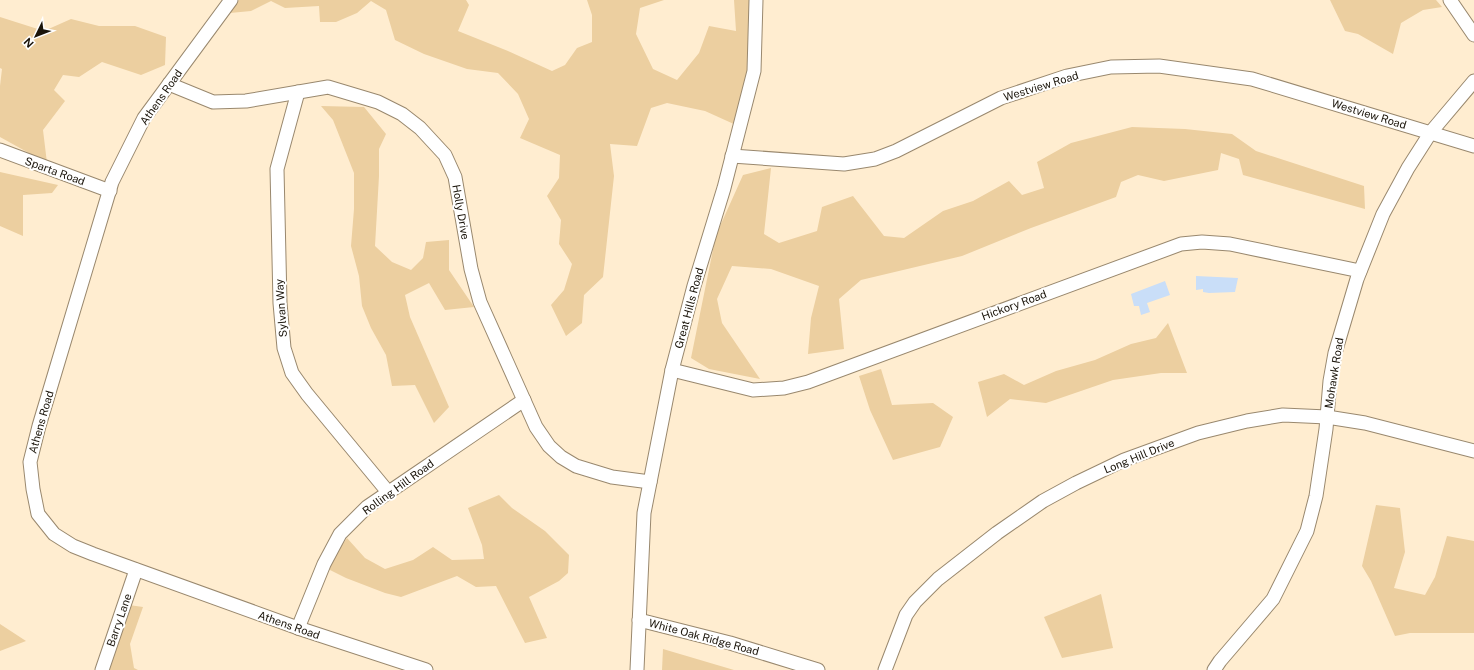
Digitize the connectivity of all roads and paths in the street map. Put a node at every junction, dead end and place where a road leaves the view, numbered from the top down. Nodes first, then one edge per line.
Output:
1 (231, 0) edge
2 (756, 0) edge
3 (1450, 0) edge
4 (1474, 35) edge
5 (1474, 81) edge
6 (169, 84) junction
7 (298, 92) junction
8 (1431, 132) junction
9 (1474, 146) edge
10 (0, 150) edge
11 (732, 156) junction
12 (110, 191) junction
13 (1360, 271) junction
14 (672, 370) junction
15 (524, 400) junction
16 (1327, 417) junction
17 (1474, 451) edge
18 (650, 482) junction
19 (388, 492) junction
20 (136, 570) junction
21 (639, 620) junction
22 (298, 628) junction
23 (102, 670) edge
24 (426, 670) edge
25 (637, 670) edge
26 (818, 670) edge
27 (885, 670) edge
28 (1214, 670) edge

1 - 6 street, Athens Road
2 - 11 street, Great Hills Road
3 - 4 street
5 - 8 street, Mohawk Road
6 - 7 street, Holly Drive
6 - 12 street, Athens Road
7 - 15 street, Holly Drive
7 - 19 street, Sylvan Way
8 - 9 street, Westview Road
8 - 11 street, Westview Road
8 - 13 street, Mohawk Road
10 - 12 street, Sparta Road
11 - 14 street, Great Hills Road
12 - 20 street, Athens Road
13 - 14 street, Hickory Road
13 - 16 street, Mohawk Road
14 - 18 street, Great Hills Road
15 - 18 street, Holly Drive
15 - 19 street, Rolling Hill Road
16 - 17 street, Long Hill Drive
16 - 27 street, Long Hill Drive
16 - 28 street, Mohawk Road
18 - 21 street, Great Hills Road
19 - 22 street, Rolling Hill Road
20 - 22 street, Athens Road
20 - 23 street, Barry Lane
21 - 25 street, White Oak Ridge Road
21 - 26 street, White Oak Ridge Road
22 - 24 street, Athens Road

